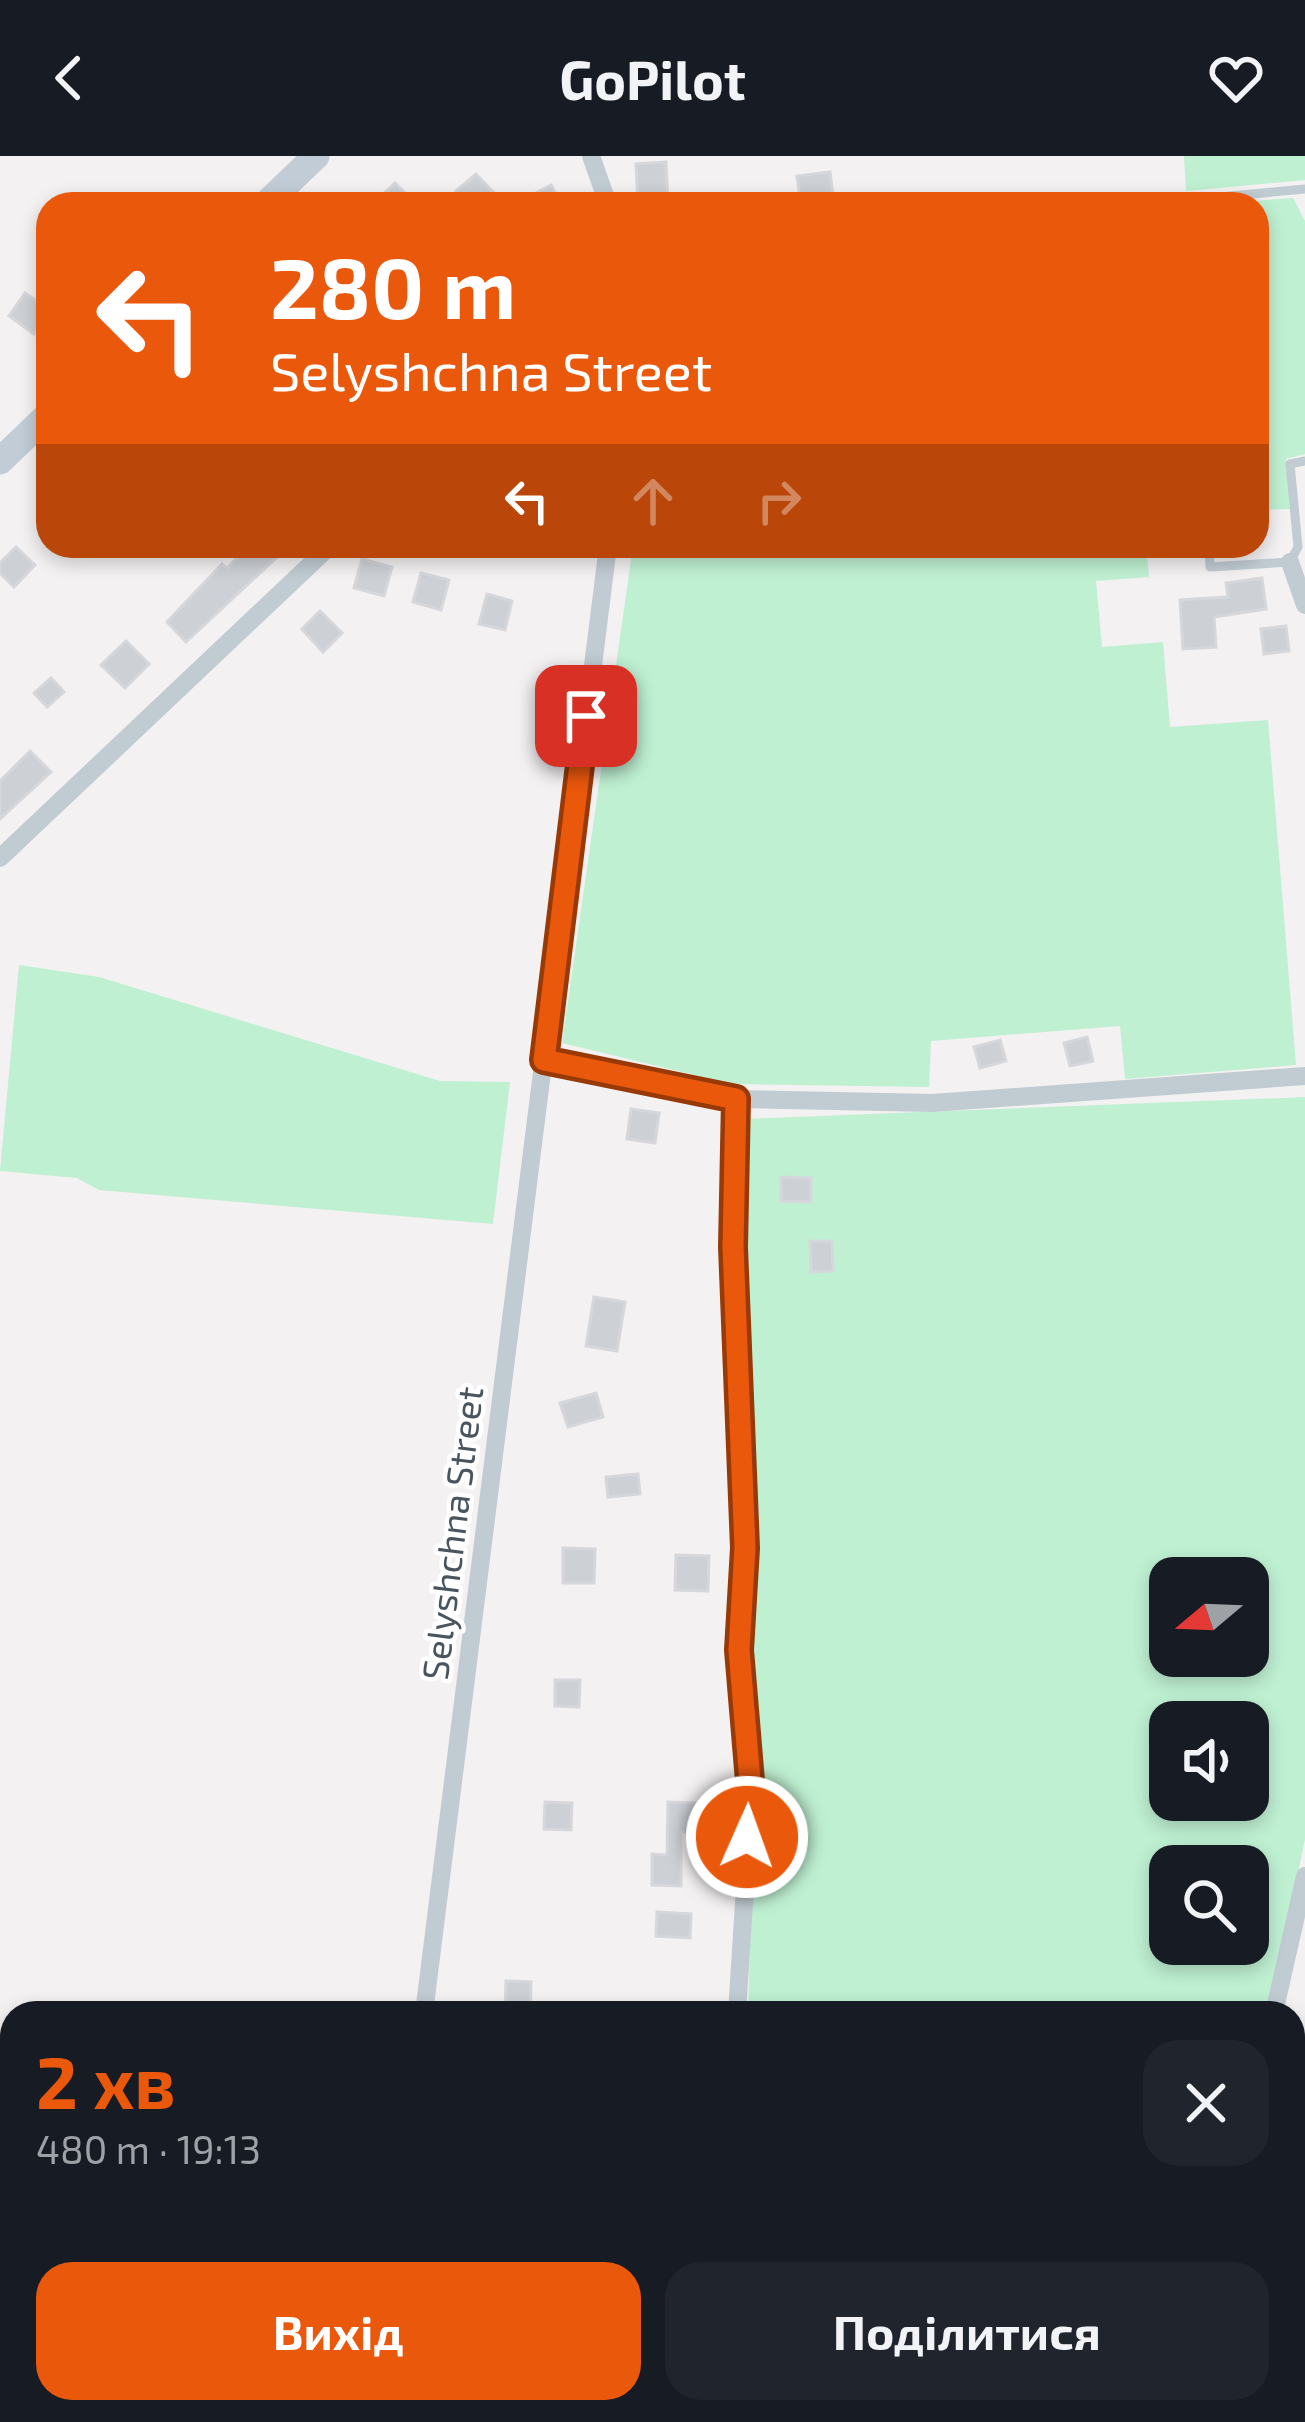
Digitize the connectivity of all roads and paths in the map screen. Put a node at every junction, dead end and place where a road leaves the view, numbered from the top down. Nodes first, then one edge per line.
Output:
1 (316, 156) edge
2 (591, 156) edge
3 (1305, 189) edge
4 (278, 192) edge
5 (604, 192) edge
6 (1269, 192) edge
7 (36, 426) edge
8 (0, 461) edge
9 (1305, 461) edge
10 (317, 558) edge
11 (607, 558) edge
12 (1210, 558) edge
13 (1290, 562) junction
14 (1305, 604) edge
15 (0, 857) edge
16 (544, 1060) junction
17 (1305, 1076) edge
18 (736, 1099) junction
19 (1305, 1876) edge
20 (426, 2001) edge
21 (738, 2001) edge
22 (1277, 2001) edge

1 - 4 street
2 - 5 street
3 - 6 lane
7 - 8 street
9 - 13 lane
10 - 15 street
11 - 16 street, Selyshchna Street
12 - 13 lane
13 - 14 street
16 - 18 street
16 - 20 street, Selyshchna Street
17 - 18 street
18 - 21 street
19 - 22 street

